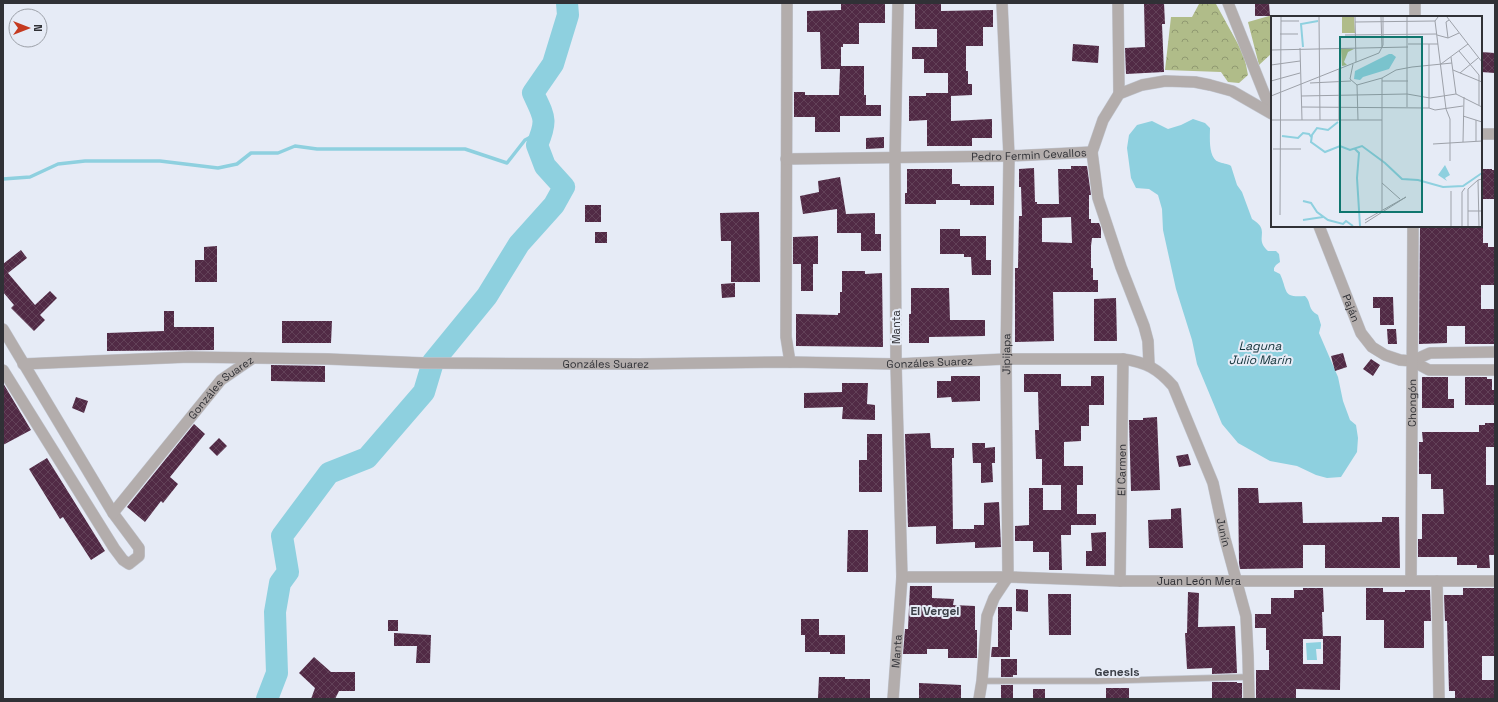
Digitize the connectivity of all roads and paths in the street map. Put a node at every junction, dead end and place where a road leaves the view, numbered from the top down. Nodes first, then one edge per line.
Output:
1 (787, 3) edge
2 (898, 3) edge
3 (1002, 3) edge
4 (1118, 3) edge
5 (1228, 3) edge
6 (1415, 3) edge
7 (1415, 16) edge
8 (1119, 94) junction
9 (1271, 110) edge
10 (1271, 112) edge
11 (1482, 134) edge
12 (1495, 134) edge
13 (1092, 152) junction
14 (1009, 156) junction
15 (895, 157) junction
16 (786, 159) junction
17 (1319, 227) edge
18 (1413, 227) edge
19 (3, 329) edge
20 (1495, 352) edge
21 (253, 358) junction
22 (1006, 359) junction
23 (1123, 359) junction
24 (1412, 361) junction
25 (790, 362) junction
26 (23, 364) junction
27 (896, 364) junction
28 (1149, 365) junction
29 (3, 370) edge
30 (1495, 370) edge
31 (1163, 375) joint
32 (113, 513) junction
33 (902, 577) junction
34 (1008, 577) junction
35 (1411, 580) junction
36 (1120, 581) junction
37 (1438, 581) junction
38 (1495, 581) edge
39 (1236, 582) junction
40 (1248, 677) junction
41 (982, 681) junction
42 (893, 699) edge
43 (979, 699) edge
44 (1249, 699) edge
45 (1439, 699) edge

1 - 16 street
2 - 15 street, Manta
3 - 14 street, Jipijapa
4 - 8 street
5 - 9 street
6 - 7 street
8 - 10 street
8 - 13 street, Pedro Fermin Cevallos
11 - 12 street
13 - 14 street, Pedro Fermin Cevallos
13 - 28 street
14 - 15 street, Pedro Fermin Cevallos
14 - 22 street, Jipijapa
15 - 16 street, Pedro Fermin Cevallos
15 - 27 street, Manta
16 - 25 street
17 - 24 street, Paján
18 - 24 street, Chongón
19 - 26 street
20 - 24 street
21 - 25 street, Gonzáles Suarez
21 - 26 street
21 - 32 street, Gonzáles Suarez
22 - 23 street, Gonzáles Suarez
22 - 27 street, Gonzáles Suarez
22 - 34 street, Jipijapa
23 - 28 street, Gonzáles Suarez
23 - 36 street, El Carmen
24 - 30 street, Paján
24 - 35 street, Chongón
25 - 27 street, Gonzáles Suarez
26 - 32 street
27 - 33 street, Manta
28 - 31 street, Gonzáles Suarez
29 - 32 street
31 - 39 street, Junín
33 - 34 street, Juan León Mera
33 - 42 street, Manta
34 - 36 street, Juan León Mera
34 - 41 street
35 - 37 street, Juan León Mera
35 - 39 street, Juan León Mera
36 - 39 street, Juan León Mera
37 - 38 street, Juan León Mera
37 - 45 street
39 - 40 street, Junín
40 - 41 lane
40 - 44 street, Junín
41 - 43 street

